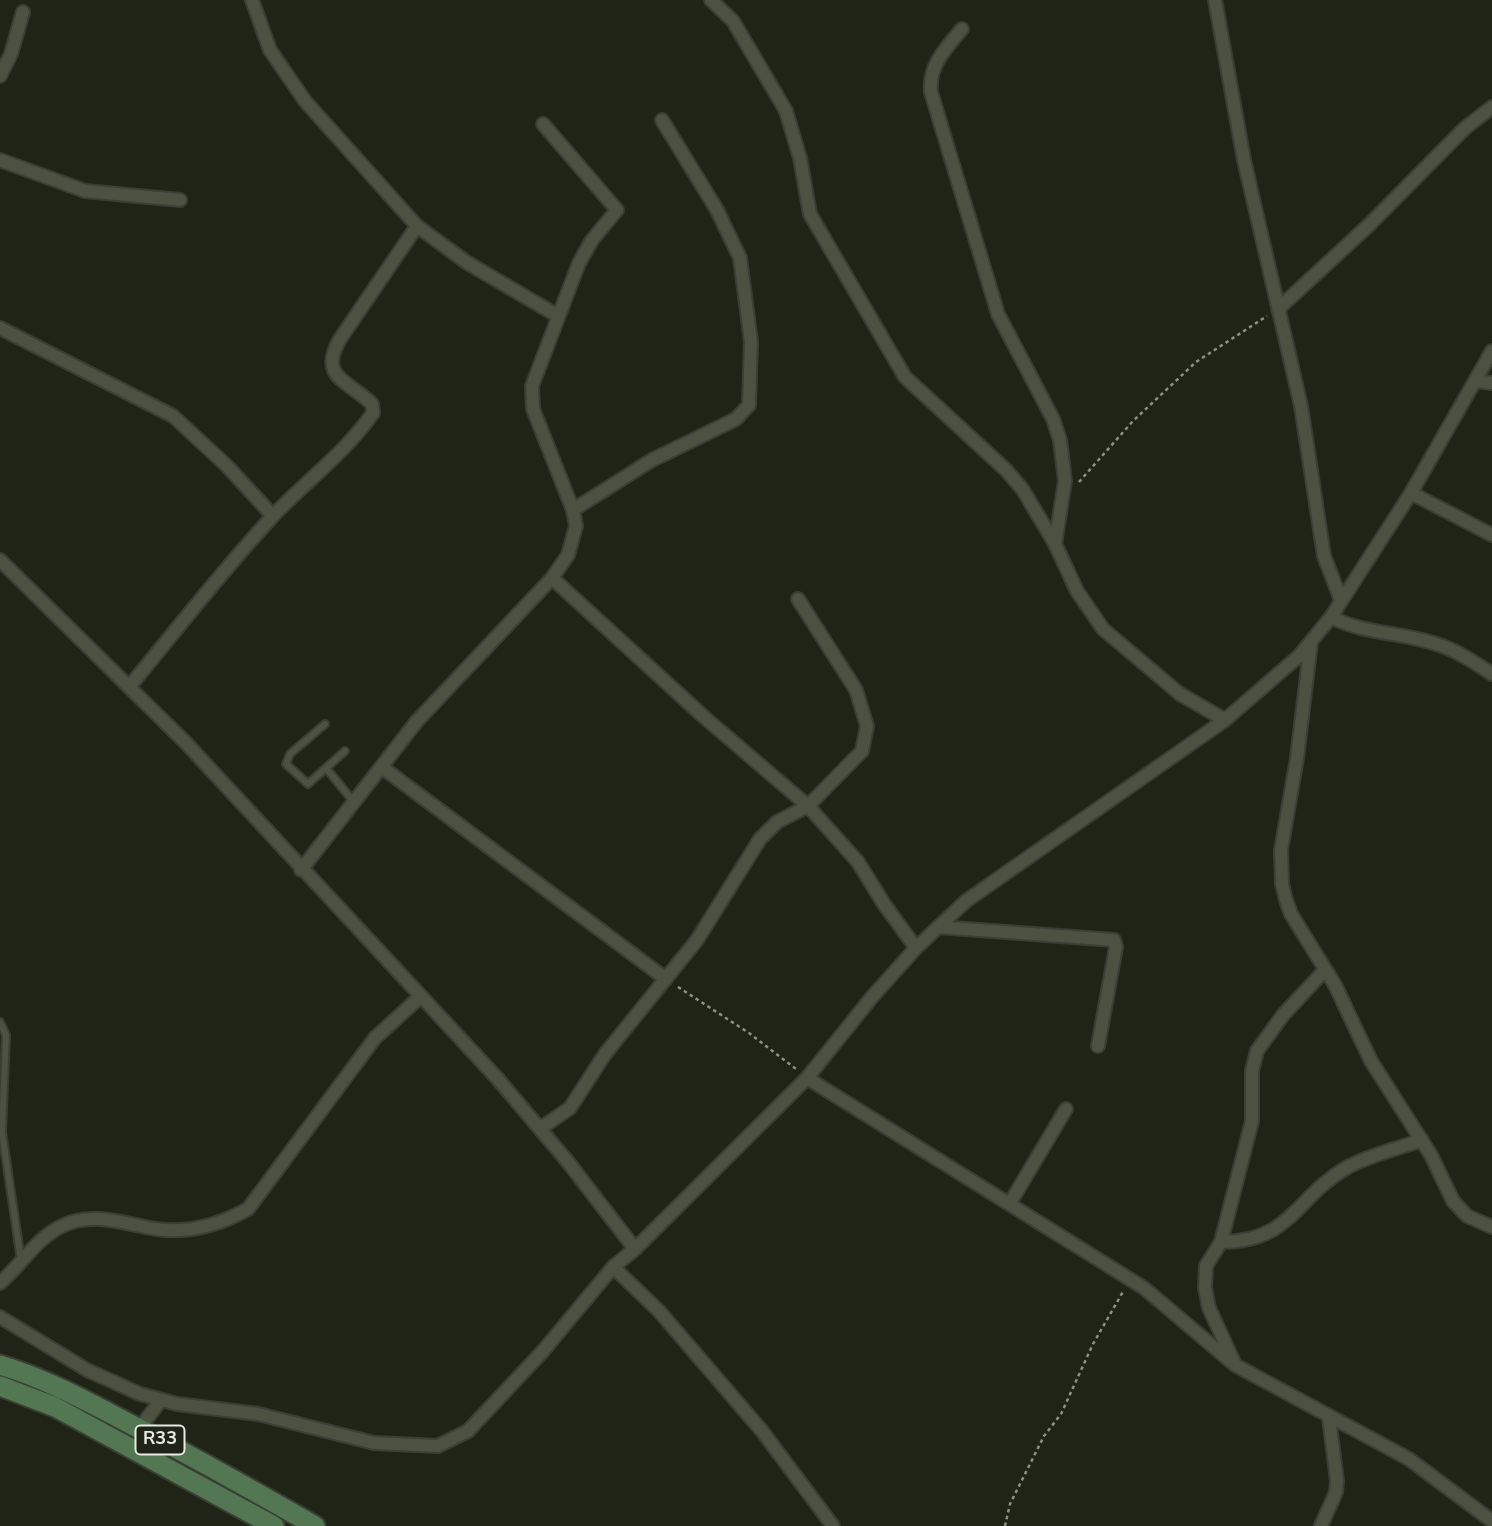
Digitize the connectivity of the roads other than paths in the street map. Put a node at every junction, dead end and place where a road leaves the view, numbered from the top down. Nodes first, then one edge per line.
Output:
1 (252, 0) edge
2 (711, 0) edge
3 (1215, 0) edge
4 (23, 12) dead end
5 (962, 29) dead end
6 (0, 76) edge
7 (1492, 107) edge
8 (662, 121) dead end
9 (543, 124) dead end
10 (0, 160) edge
11 (180, 200) dead end
12 (417, 226) junction
13 (1278, 309) junction
14 (558, 316) junction
15 (0, 328) edge
16 (1492, 351) edge
17 (1476, 381) junction
18 (1492, 383) edge
19 (1411, 493) junction
20 (573, 510) junction
21 (273, 516) junction
22 (1492, 534) edge
23 (1055, 544) junction
24 (0, 560) edge
25 (552, 578) junction
26 (798, 599) dead end
27 (1341, 600) junction
28 (1331, 617) junction
29 (1311, 642) junction
30 (1492, 674) edge
31 (130, 686) junction
32 (1224, 720) junction
33 (325, 724) dead end
34 (345, 751) dead end
35 (326, 768) junction
36 (383, 768) junction
37 (355, 803) junction
38 (808, 806) junction
39 (301, 870) junction
40 (938, 928) junction
41 (916, 948) junction
42 (1325, 970) junction
43 (666, 979) junction
44 (421, 996) junction
45 (0, 1022) edge
46 (1098, 1046) dead end
47 (807, 1078) junction
48 (1066, 1109) dead end
49 (541, 1128) junction
50 (1422, 1140) junction
51 (1010, 1203) junction
52 (1492, 1227) edge
53 (1221, 1242) junction
54 (635, 1249) junction
55 (22, 1262) junction
56 (613, 1266) junction
57 (0, 1283) edge
58 (0, 1317) edge
59 (0, 1365) edge
60 (1235, 1365) junction
61 (0, 1386) edge
62 (161, 1400) junction
63 (1329, 1418) junction
64 (139, 1429) junction
65 (1492, 1521) edge
66 (274, 1526) edge
67 (315, 1526) edge
68 (833, 1526) edge
69 (1321, 1526) edge

1 - 12 street
2 - 23 street
3 - 13 street
4 - 6 street
5 - 23 street
7 - 13 street
8 - 20 street
9 - 14 street
10 - 11 street
12 - 14 street
12 - 21 street
13 - 27 street
14 - 20 street
15 - 21 street
16 - 17 street
17 - 18 street
17 - 19 street
19 - 22 street
19 - 27 street
20 - 25 street
21 - 31 street
23 - 32 street
24 - 31 street
25 - 36 street
25 - 38 street
26 - 38 street
27 - 28 street
28 - 29 street
28 - 30 street
29 - 32 street
29 - 42 street
31 - 39 street
32 - 40 street
33 - 35 lane
34 - 35 lane
35 - 37 lane
36 - 37 street
36 - 43 street
37 - 39 street
38 - 41 street
38 - 43 street
39 - 44 street
40 - 41 street
40 - 46 street
41 - 47 street
42 - 50 street
42 - 53 street
43 - 49 street
44 - 49 street
44 - 55 street
45 - 55 lane
47 - 51 street
47 - 54 street
48 - 51 street
49 - 54 street
50 - 52 street
50 - 53 street
51 - 60 street
53 - 60 street
54 - 56 street
55 - 57 street
56 - 62 street
56 - 68 street
58 - 62 street
59 - 64 main road, R33
60 - 63 street
61 - 66 main road, R33
62 - 64 street
63 - 65 street
63 - 69 street
64 - 67 main road, R33

